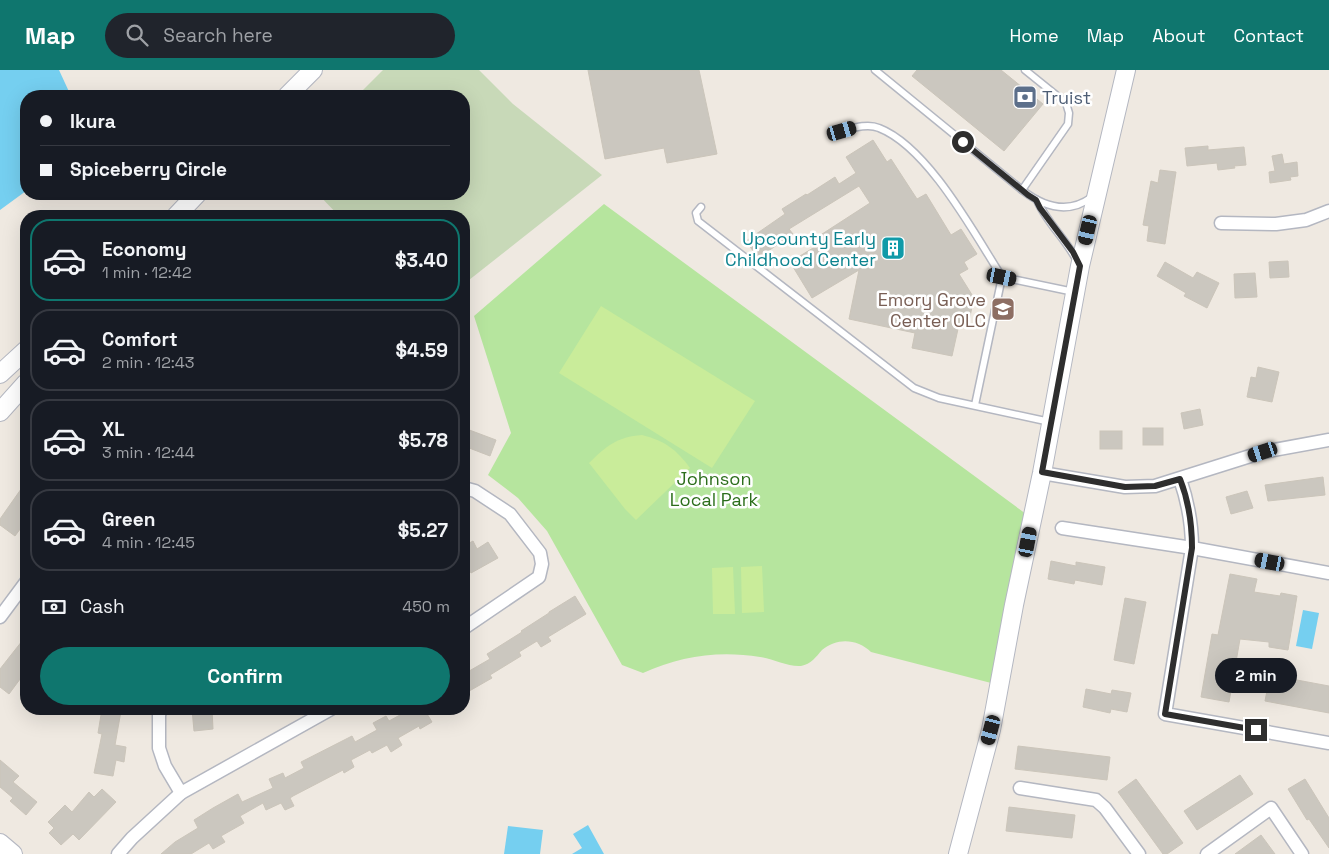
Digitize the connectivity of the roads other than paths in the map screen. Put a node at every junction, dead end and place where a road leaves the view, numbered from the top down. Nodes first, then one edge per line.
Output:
1 (313, 70) edge
2 (875, 70) edge
3 (1025, 70) edge
4 (1126, 70) edge
5 (294, 90) edge
6 (842, 131) dead end
7 (1022, 190) junction
8 (1097, 194) junction
9 (191, 200) edge
10 (1036, 200) junction
11 (701, 207) dead end
12 (182, 210) edge
13 (1329, 211) edge
14 (1221, 223) dead end
15 (1080, 266) junction
16 (1002, 277) junction
17 (1075, 292) junction
18 (20, 356) edge
19 (0, 374) edge
20 (20, 390) edge
21 (975, 406) junction
22 (0, 412) edge
23 (1051, 422) junction
24 (1329, 440) edge
25 (1042, 472) junction
26 (1180, 479) junction
27 (470, 490) edge
28 (1062, 528) dead end
29 (1192, 548) junction
30 (1329, 573) edge
31 (20, 589) edge
32 (4, 606) edge
33 (0, 617) edge
34 (470, 624) edge
35 (159, 715) edge
36 (320, 715) edge
37 (1329, 743) edge
38 (1020, 788) dead end
39 (181, 793) junction
40 (0, 844) edge
41 (13, 854) edge
42 (118, 854) edge
43 (958, 854) edge
44 (1139, 854) edge
45 (1207, 854) edge
46 (1302, 854) edge

1 - 5 street
2 - 7 lane
3 - 7 lane
4 - 8 street
6 - 16 lane
7 - 10 lane
8 - 10 lane
8 - 15 street
9 - 12 street
10 - 15 lane
11 - 21 lane
13 - 14 street
15 - 17 street
16 - 17 lane
16 - 21 lane
17 - 23 street
18 - 19 street
20 - 22 street
21 - 23 lane
23 - 25 street
24 - 26 street
25 - 26 street
25 - 43 street
26 - 29 street
27 - 34 street
28 - 29 street
29 - 30 street
29 - 37 street
31 - 32 street
32 - 33 street
35 - 39 street
36 - 39 street
38 - 44 street
39 - 42 street
40 - 41 street
45 - 46 street

